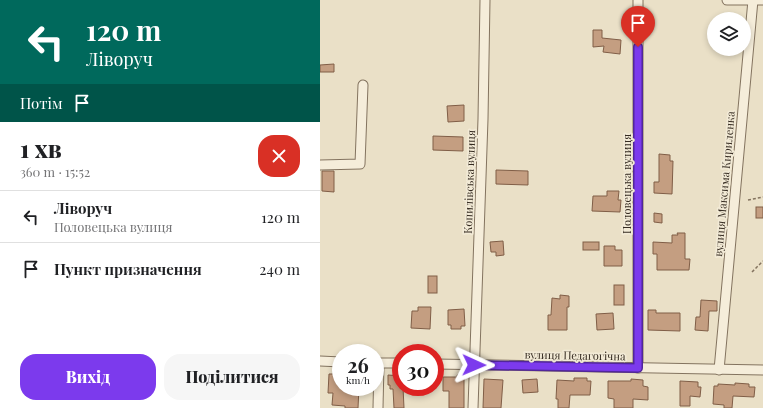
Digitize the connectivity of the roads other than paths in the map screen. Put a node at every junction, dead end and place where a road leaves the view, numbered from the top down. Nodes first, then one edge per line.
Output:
1 (485, 0) edge
2 (638, 0) edge
3 (727, 0) edge
4 (753, 0) edge
5 (763, 0) edge
6 (363, 85) dead end
7 (320, 165) edge
8 (320, 361) edge
9 (332, 362) edge
10 (444, 364) edge
11 (474, 365) junction
12 (638, 368) junction
13 (719, 370) junction
14 (763, 370) edge
15 (378, 396) edge
16 (378, 408) edge
17 (473, 408) edge

1 - 11 street, Копилівська вулиця
2 - 12 street, Половецька вулиця
3 - 4 street
4 - 5 street
4 - 13 street, вулиця Максима Кириленка
6 - 7 street
8 - 9 street
10 - 11 street, вулиця Педагогічна
11 - 12 street, вулиця Педагогічна
11 - 17 street, Копилівська вулиця
12 - 13 street, вулиця Педагогічна
13 - 14 street, вулиця Педагогічна
15 - 16 street

